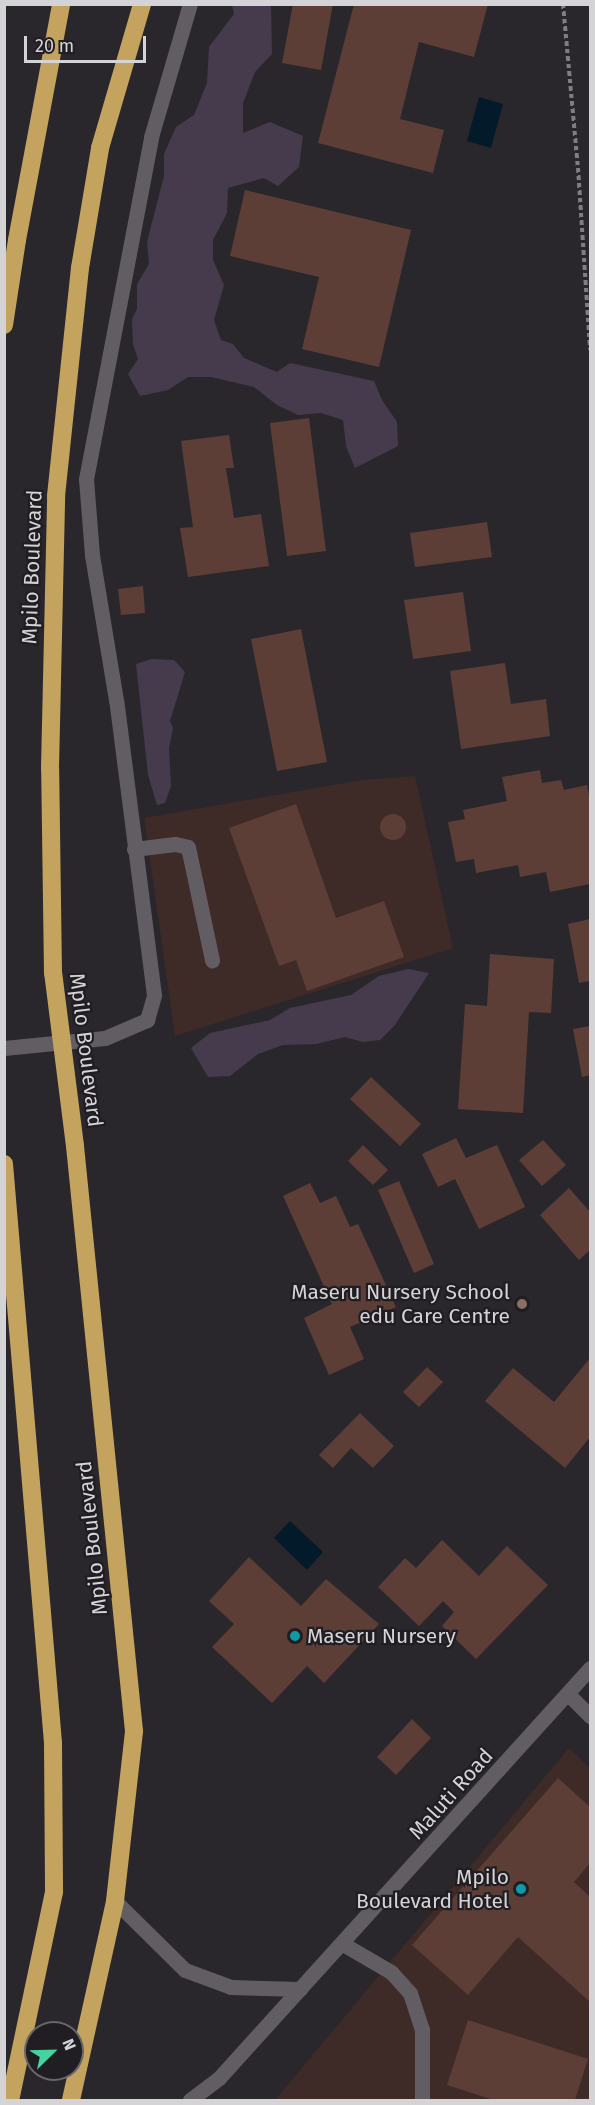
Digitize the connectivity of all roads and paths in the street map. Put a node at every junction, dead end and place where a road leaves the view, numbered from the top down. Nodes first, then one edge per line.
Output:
1 (61, 4) edge
2 (142, 4) edge
3 (190, 4) edge
4 (562, 4) edge
5 (4, 325) edge
6 (591, 350) edge
7 (134, 849) junction
8 (212, 960) dead end
9 (62, 1042) junction
10 (4, 1048) edge
11 (4, 1164) edge
12 (591, 1668) edge
13 (569, 1695) junction
14 (591, 1716) edge
15 (115, 1901) junction
16 (343, 1944) junction
17 (300, 1989) junction
18 (10, 2100) edge
19 (71, 2100) edge
20 (190, 2100) edge
21 (422, 2100) edge

1 - 5 highway
2 - 9 highway, Mpilo Boulevard
3 - 7 street
4 - 6 path
7 - 8 street
7 - 9 street
9 - 10 street
9 - 15 highway, Mpilo Boulevard
11 - 18 highway
12 - 13 street, Maluti Road
13 - 14 street
13 - 16 street, Maluti Road
15 - 17 street
15 - 19 highway, Mpilo Boulevard
16 - 17 street, Maluti Road
16 - 21 street
17 - 20 street, Maluti Road

